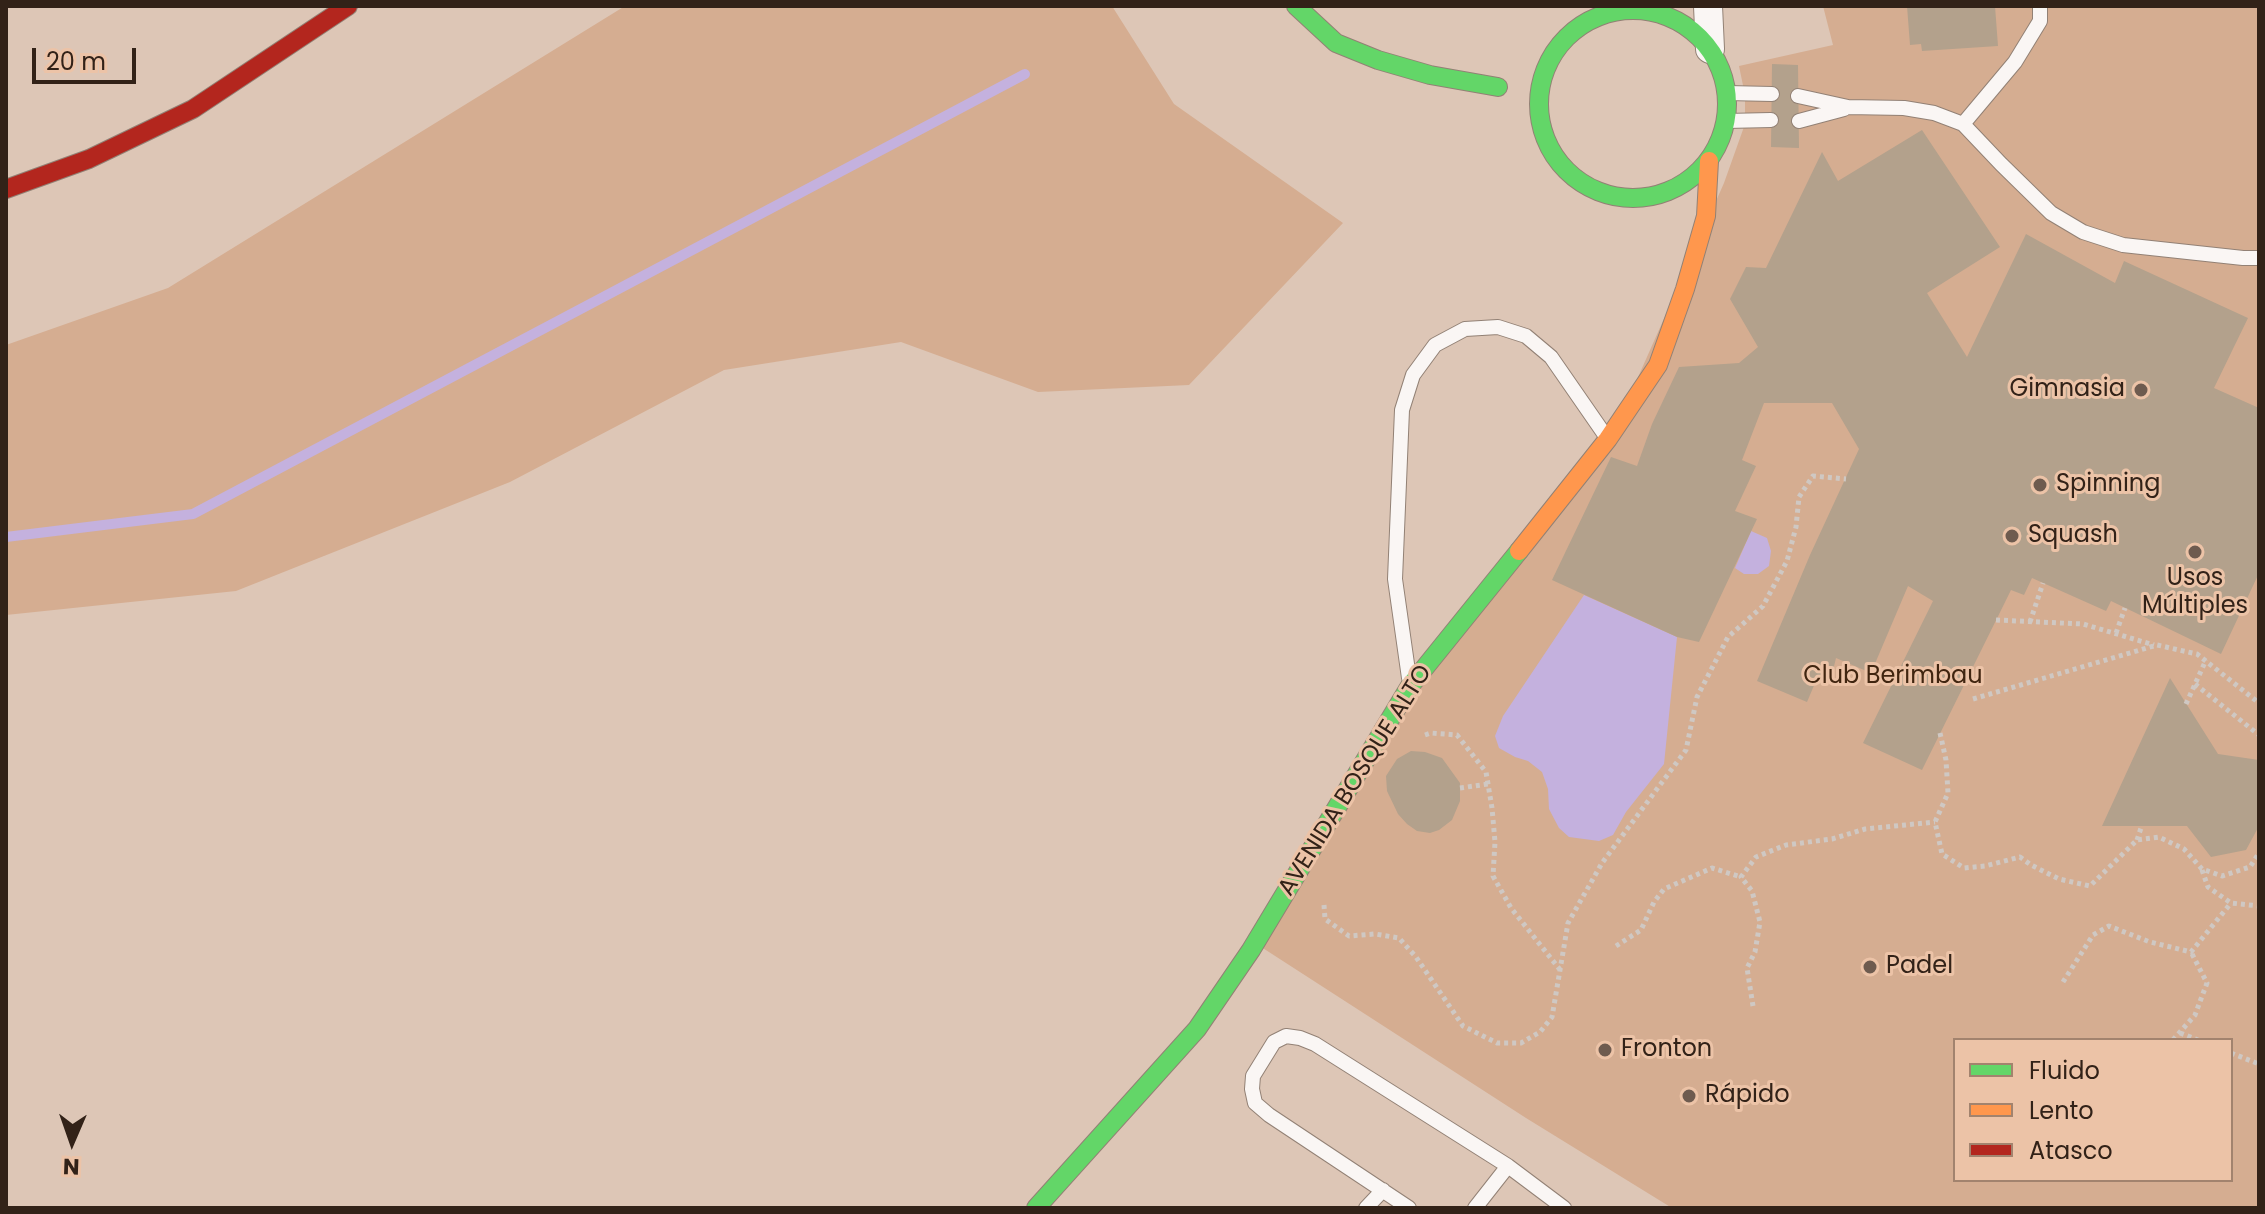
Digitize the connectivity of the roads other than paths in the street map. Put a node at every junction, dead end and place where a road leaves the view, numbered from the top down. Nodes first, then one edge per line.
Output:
1 (348, 6) edge
2 (1296, 6) edge
3 (1708, 6) edge
4 (2040, 6) edge
5 (1710, 49) junction
6 (1498, 87) dead end
7 (1727, 93) junction
8 (1772, 94) dead end
9 (1798, 96) dead end
10 (1848, 107) junction
11 (1771, 120) dead end
12 (1726, 121) junction
13 (1799, 121) dead end
14 (1963, 124) junction
15 (1709, 161) junction
16 (6, 189) edge
17 (2259, 258) edge
18 (1608, 439) junction
19 (1410, 686) junction
20 (1508, 1166) junction
21 (1383, 1190) junction
22 (1036, 1208) edge
23 (1366, 1208) edge
24 (1409, 1208) edge
25 (1475, 1208) edge
26 (1564, 1208) edge

1 - 16 street
2 - 6 street
3 - 5 street
4 - 14 lane
5 - 7 street
5 - 15 street
7 - 8 lane
7 - 12 street
9 - 10 lane
10 - 13 lane
10 - 14 lane
11 - 12 lane
12 - 15 street
14 - 17 lane
15 - 18 street, AVENIDA BOSQUE ALTO
18 - 19 street, AVENIDA BOSQUE ALTO
18 - 19 lane
19 - 22 street, AVENIDA BOSQUE ALTO
20 - 21 lane
20 - 25 lane
20 - 26 lane
21 - 23 lane
21 - 24 lane

